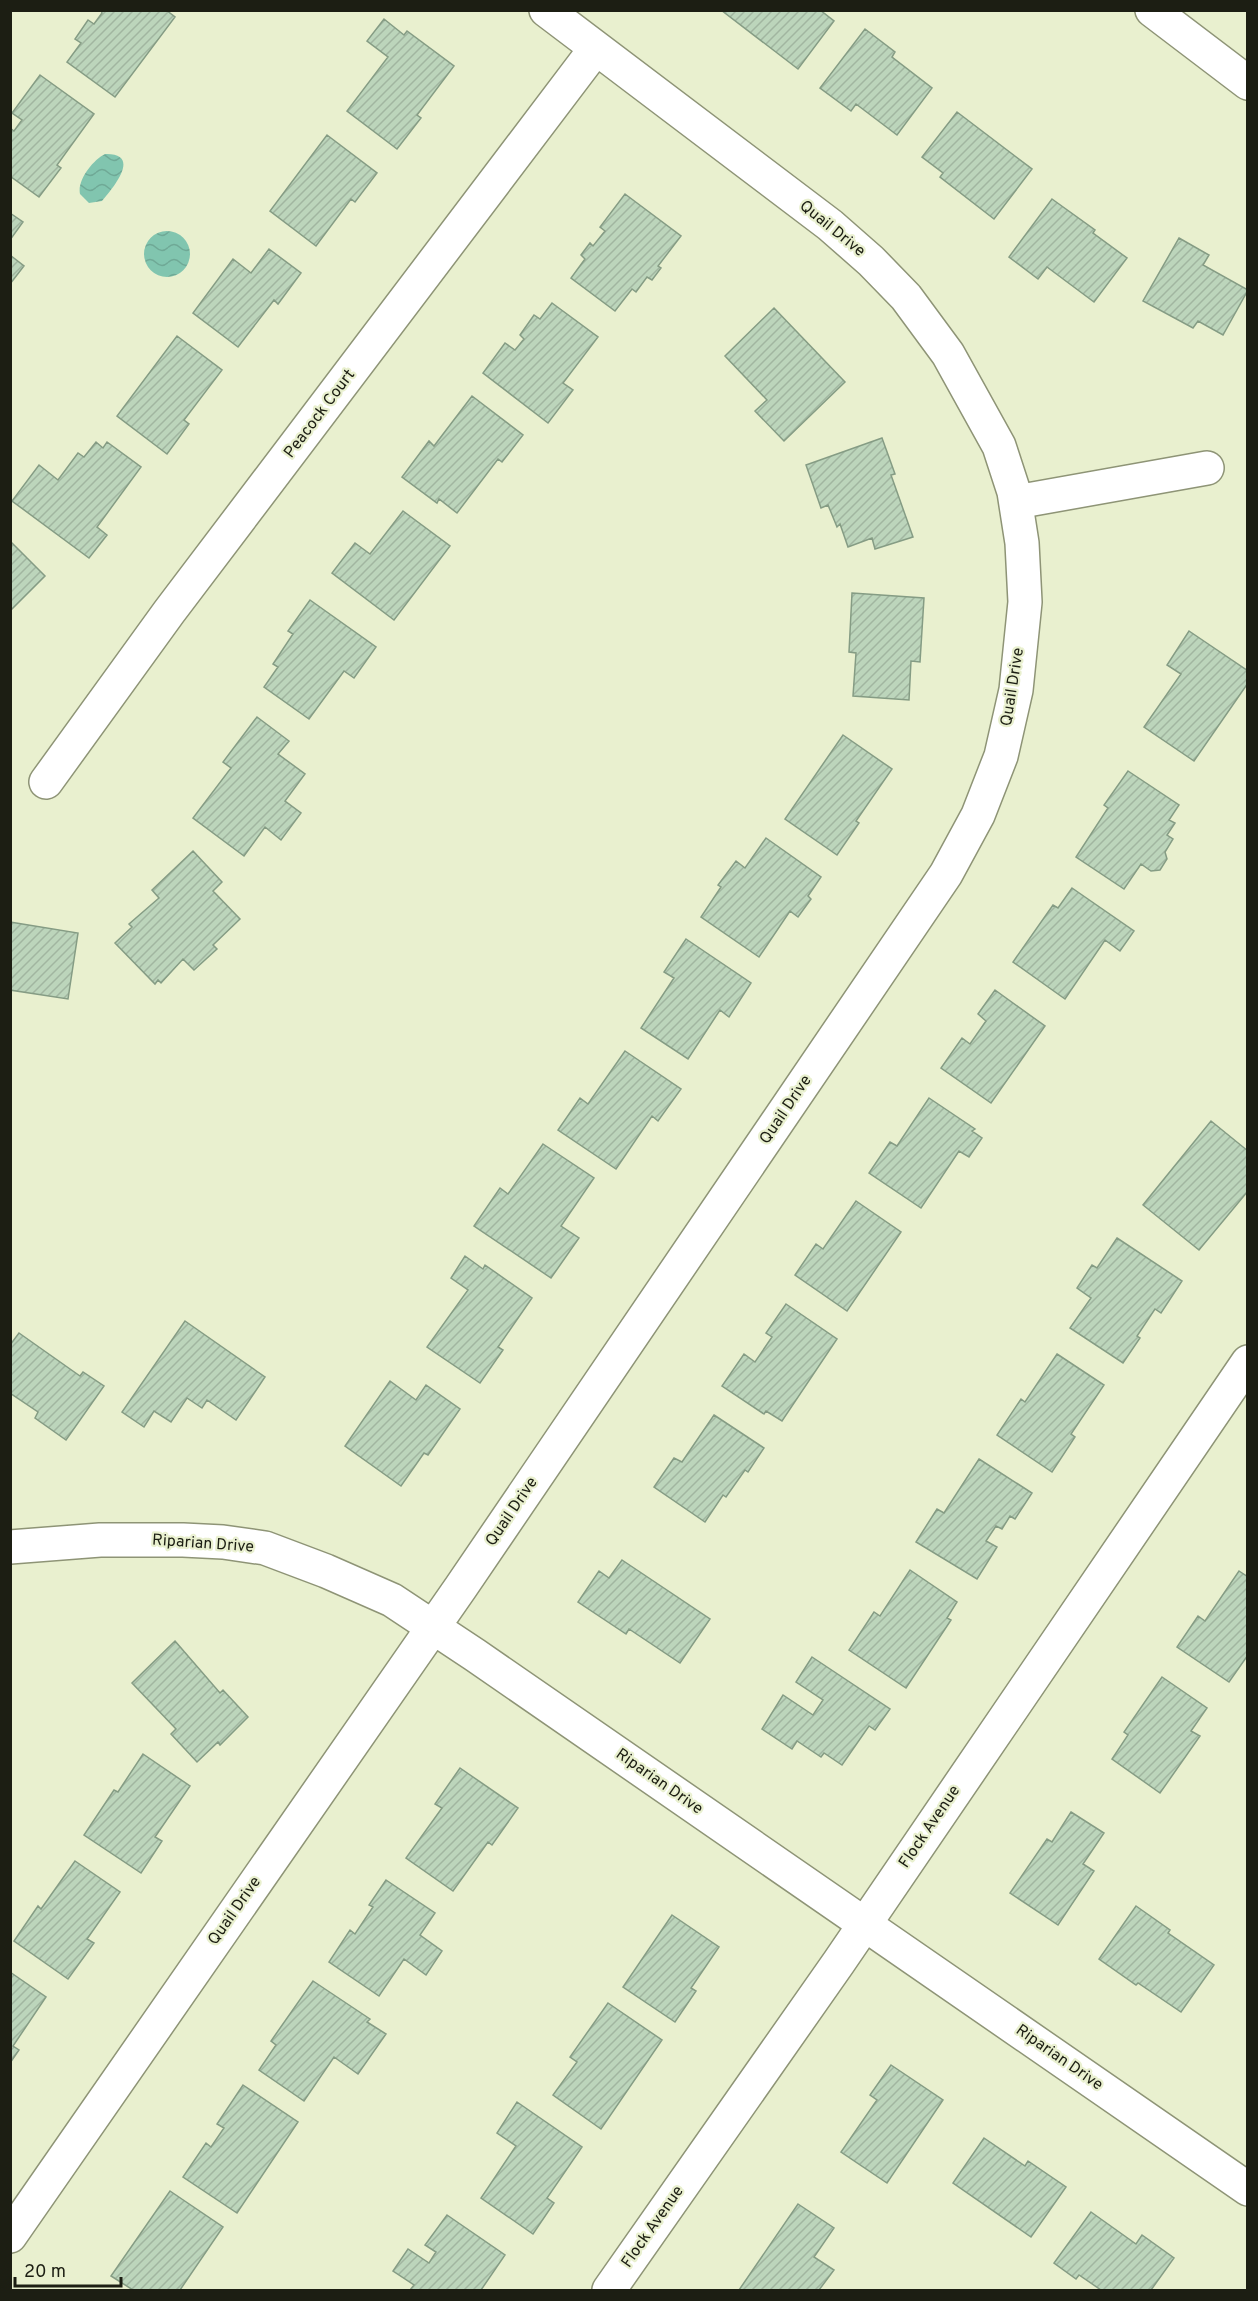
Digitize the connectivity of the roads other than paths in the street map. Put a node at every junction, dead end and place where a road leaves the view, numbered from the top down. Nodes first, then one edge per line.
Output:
1 (546, 10) edge
2 (1152, 10) edge
3 (596, 48) junction
4 (1248, 83) edge
5 (1207, 468) dead end
6 (1016, 502) junction
7 (46, 782) dead end
8 (1248, 1362) edge
9 (10, 1547) edge
10 (434, 1626) junction
11 (865, 1923) junction
12 (1248, 2189) edge
13 (10, 2236) edge
14 (609, 2290) edge

1 - 3 street, Quail Drive
2 - 4 street
3 - 6 street, Quail Drive
3 - 7 street, Peacock Court
5 - 6 street
6 - 10 street, Quail Drive
8 - 11 street, Flock Avenue
9 - 10 street, Riparian Drive
10 - 11 street, Riparian Drive
10 - 13 street, Quail Drive
11 - 12 street, Riparian Drive
11 - 14 street, Flock Avenue

